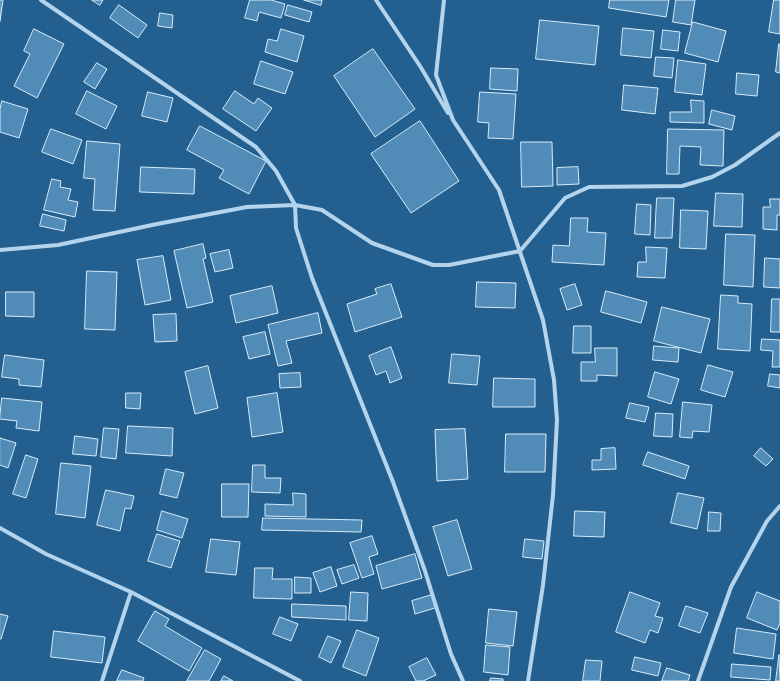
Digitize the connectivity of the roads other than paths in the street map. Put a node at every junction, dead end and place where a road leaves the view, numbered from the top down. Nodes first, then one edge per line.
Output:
1 (41, 0) edge
2 (376, 0) edge
3 (444, 0) edge
4 (453, 120) junction
5 (780, 133) edge
6 (295, 205) junction
7 (0, 250) edge
8 (520, 251) junction
9 (780, 506) edge
10 (0, 528) edge
11 (131, 592) junction
12 (102, 681) edge
13 (300, 681) edge
14 (463, 681) edge
15 (528, 681) edge
16 (698, 681) edge

1 - 6 street
2 - 4 street
3 - 4 street
4 - 8 street
5 - 8 street
6 - 7 street
6 - 8 street
6 - 14 street
8 - 15 street
9 - 16 street
10 - 11 street
11 - 12 street
11 - 13 street

